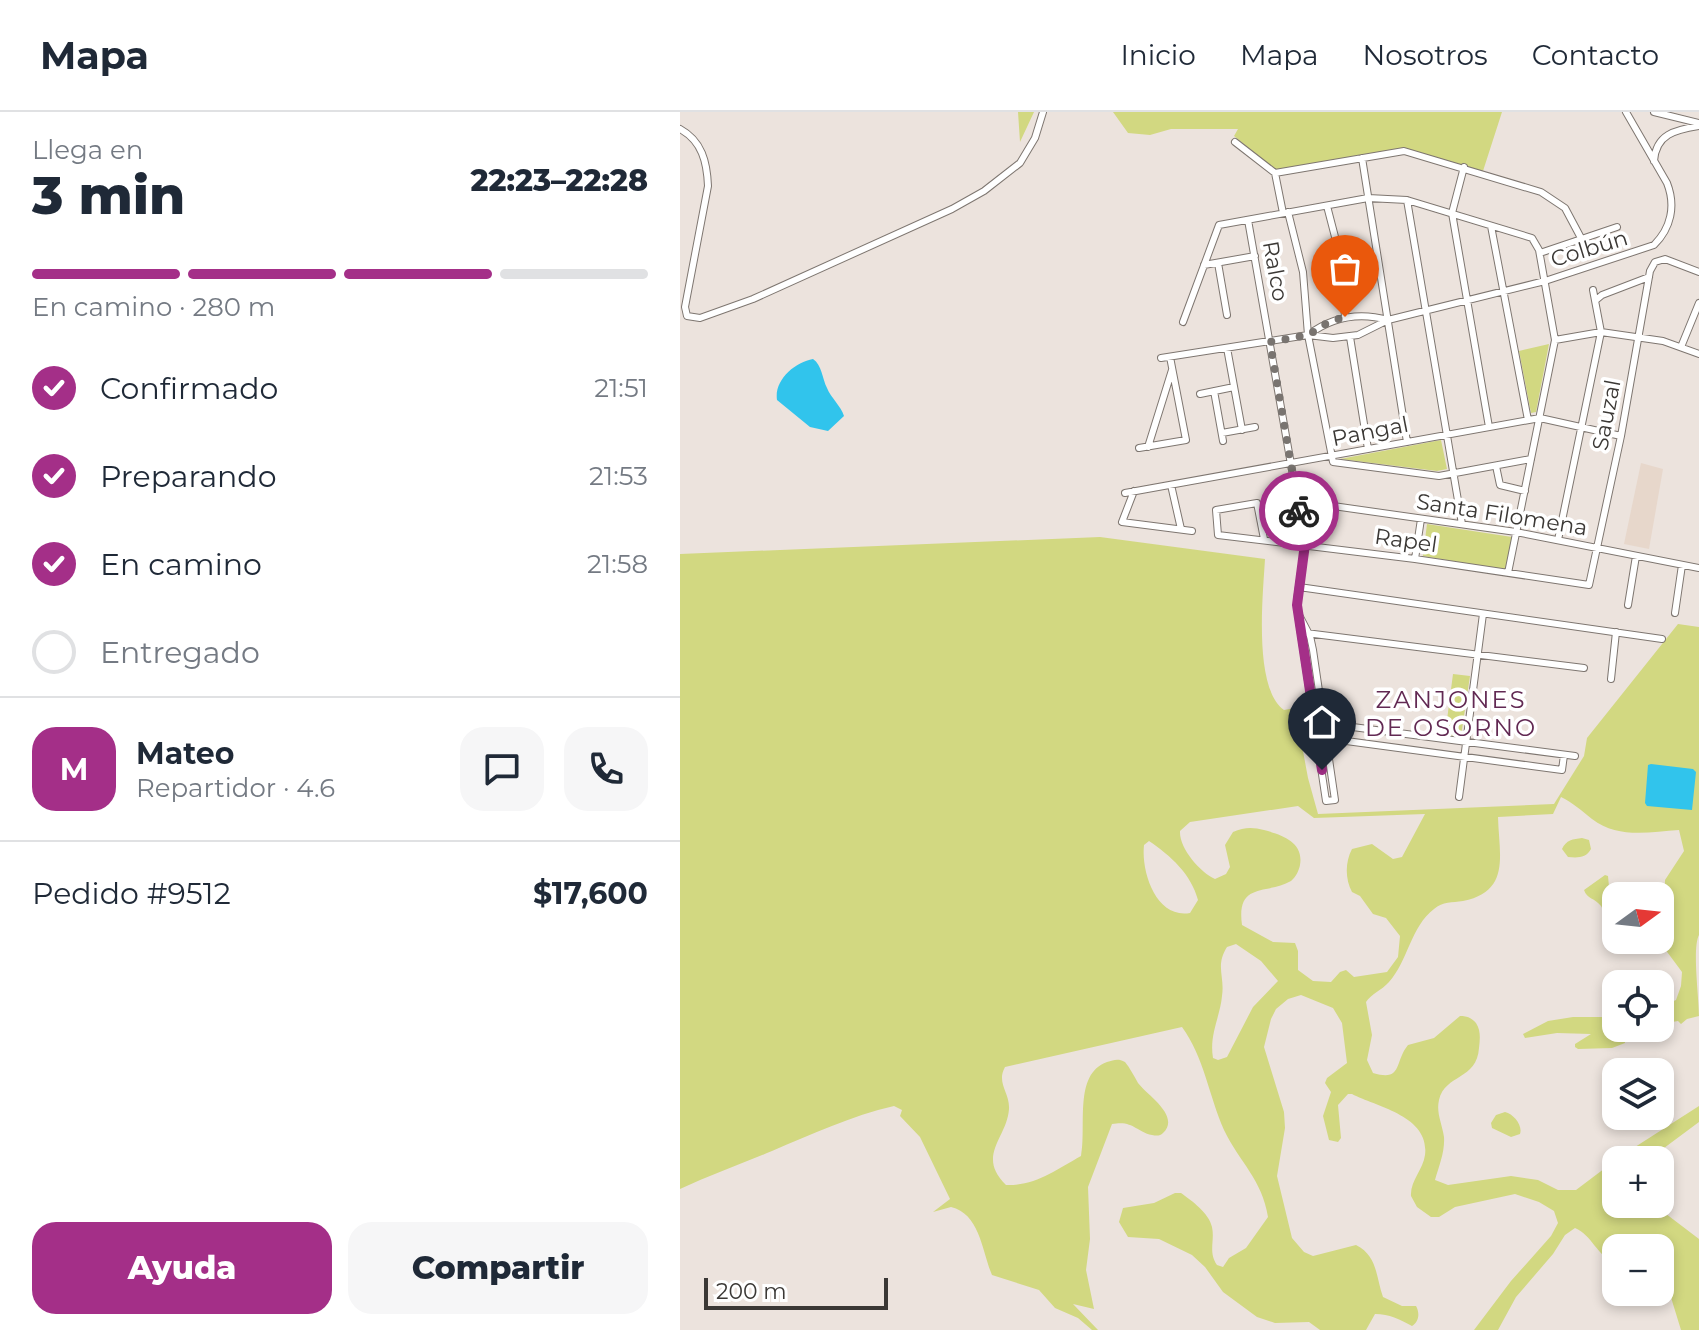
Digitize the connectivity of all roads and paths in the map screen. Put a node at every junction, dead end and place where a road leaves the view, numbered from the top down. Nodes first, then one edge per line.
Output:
1 (1043, 112) edge
2 (1626, 112) edge
3 (1654, 112) edge
4 (1699, 124) edge
5 (680, 129) edge
6 (1235, 142) dead end
7 (1362, 158) junction
8 (1654, 161) junction
9 (1464, 167) junction
10 (1275, 173) junction
11 (1368, 198) junction
12 (1407, 200) junction
13 (1327, 206) junction
14 (1285, 213) junction
15 (1452, 213) junction
16 (1248, 220) junction
17 (1491, 226) junction
18 (1617, 227) dead end
19 (1581, 238) junction
20 (1540, 253) junction
21 (1255, 256) junction
22 (1218, 263) junction
23 (1204, 265) junction
24 (1699, 272) edge
25 (1649, 277) junction
26 (1545, 281) junction
27 (1593, 290) dead end
28 (1503, 291) junction
29 (1596, 300) junction
30 (1467, 301) junction
31 (1699, 303) edge
32 (1697, 312) edge
33 (1426, 313) junction
34 (1227, 315) dead end
35 (684, 317) edge
36 (1345, 317) junction
37 (1388, 320) junction
38 (1183, 322) dead end
39 (1601, 332) junction
40 (1308, 335) junction
41 (1350, 337) junction
42 (1639, 338) junction
43 (1555, 340) junction
44 (1270, 342) junction
45 (1681, 347) junction
46 (1227, 348) junction
47 (1699, 354) edge
48 (1172, 368) junction
49 (1234, 387) junction
50 (1214, 391) junction
51 (1200, 394) dead end
52 (1540, 418) junction
53 (1528, 420) junction
54 (1255, 427) dead end
55 (1489, 427) junction
56 (1583, 427) junction
57 (1242, 430) junction
58 (1222, 433) junction
59 (1447, 435) junction
60 (1621, 436) junction
61 (1223, 441) dead end
62 (1407, 442) junction
63 (1148, 447) junction
64 (1139, 448) dead end
65 (1368, 449) junction
66 (1330, 456) junction
67 (1531, 459) junction
68 (1291, 464) junction
69 (1496, 466) junction
70 (1453, 473) junction
71 (1171, 485) junction
72 (1134, 491) junction
73 (1525, 491) junction
74 (1125, 493) dead end
75 (1298, 501) junction
76 (1421, 519) junction
77 (1462, 524) junction
78 (1181, 529) junction
79 (1192, 531) dead end
80 (1516, 532) junction
81 (1264, 539) junction
82 (1558, 540) junction
83 (1305, 544) junction
84 (1598, 548) junction
85 (1636, 556) junction
86 (1415, 559) junction
87 (1682, 565) junction
88 (1699, 568) edge
89 (1508, 573) junction
90 (1589, 585) joint
91 (1299, 587) junction
92 (1628, 605) dead end
93 (1675, 613) dead end
94 (1483, 614) junction
95 (1616, 632) junction
96 (1305, 633) junction
97 (1662, 639) dead end
98 (1477, 654) junction
99 (1584, 668) dead end
100 (1611, 679) dead end
101 (1314, 723) junction
102 (1323, 723) junction
103 (1326, 738) junction
104 (1441, 738) junction
105 (1317, 739) junction
106 (1466, 742) junction
107 (1439, 753) junction
108 (1564, 755) junction
109 (1575, 756) dead end
110 (1464, 757) junction
111 (1459, 797) dead end

1 - 35 street
2 - 8 street, Colbún
3 - 4 street
4 - 8 street
5 - 35 street
6 - 10 street
7 - 9 street
7 - 10 street
7 - 11 street
8 - 26 street, Colbún
9 - 15 street
9 - 19 street
10 - 14 street
11 - 12 street
11 - 13 street
11 - 37 street
12 - 15 street
12 - 33 street
13 - 14 street
13 - 36 street
14 - 16 street
14 - 40 street
15 - 17 street
15 - 30 street
16 - 21 street, Ralco
16 - 23 street
17 - 20 street
17 - 28 street
18 - 19 street
19 - 20 street
20 - 26 street
21 - 22 street
21 - 44 street, Ralco
22 - 23 street
22 - 34 street
23 - 38 street
24 - 25 street
25 - 29 street
25 - 42 street, Sauzal
26 - 28 street, Colbún
26 - 43 street
27 - 29 street
28 - 30 street, Colbún
28 - 53 street
29 - 39 street
30 - 33 street, Colbún
30 - 55 street
31 - 32 street
32 - 45 street
33 - 37 street, Colbún
33 - 59 street
36 - 37 street, Colbún
36 - 40 street, Colbún
37 - 41 street, Colbún
37 - 62 street
39 - 42 street
39 - 43 street
39 - 56 street
40 - 41 street, Colbún
40 - 44 street, Colbún
40 - 66 street
41 - 65 street
42 - 45 street
42 - 60 street, Sauzal
43 - 52 street
44 - 46 street, Colbún
44 - 68 street, Ralco
45 - 47 street
46 - 48 street, Colbún
46 - 49 street
48 - 63 street
48 - 63 street
49 - 50 street
49 - 57 street
50 - 51 street
50 - 58 street
52 - 53 street, Pangal
52 - 56 street, Pangal
52 - 67 street
53 - 55 street, Pangal
54 - 57 street
55 - 59 street, Pangal
56 - 60 street, Pangal
56 - 82 street
57 - 58 street
58 - 61 street
59 - 62 street, Pangal
59 - 70 street
60 - 84 street, Sauzal
62 - 65 street, Pangal
63 - 64 street
65 - 66 street, Pangal
66 - 68 street, Pangal
66 - 70 street
67 - 69 street
67 - 73 street
68 - 71 street, Pangal
68 - 75 street, Ralco
69 - 70 street
69 - 73 street
70 - 77 street
71 - 72 street, Pangal
71 - 78 street
72 - 74 street, Pangal
72 - 78 street
73 - 80 street
75 - 76 street, Santa Filomena
75 - 83 street, Ralco
76 - 77 street, Santa Filomena
76 - 86 street
77 - 80 street, Santa Filomena
78 - 79 street
80 - 82 street, Santa Filomena
80 - 89 street
81 - 81 street, Rapel
81 - 83 street, Rapel
82 - 84 street, Santa Filomena
83 - 86 street, Rapel
83 - 91 street, Ralco
84 - 85 street, Santa Filomena
84 - 90 street, Sauzal
85 - 87 street, Santa Filomena
85 - 92 street
86 - 89 street, Rapel
87 - 88 street, Santa Filomena
87 - 93 street
89 - 90 street, Rapel
91 - 94 street
91 - 96 street, Ralco
94 - 95 street
94 - 98 street
95 - 97 street
95 - 100 street
96 - 98 street
96 - 101 street, Ralco
96 - 102 street, Ralco
98 - 99 street
98 - 106 street
101 - 102 street
101 - 105 street, Ralco
102 - 103 street, Ralco
102 - 104 street
103 - 105 street
103 - 105 street, Ralco
103 - 107 street
104 - 106 street
104 - 107 street
106 - 108 street
106 - 110 street
107 - 110 street
108 - 109 street
108 - 110 street
110 - 111 street

